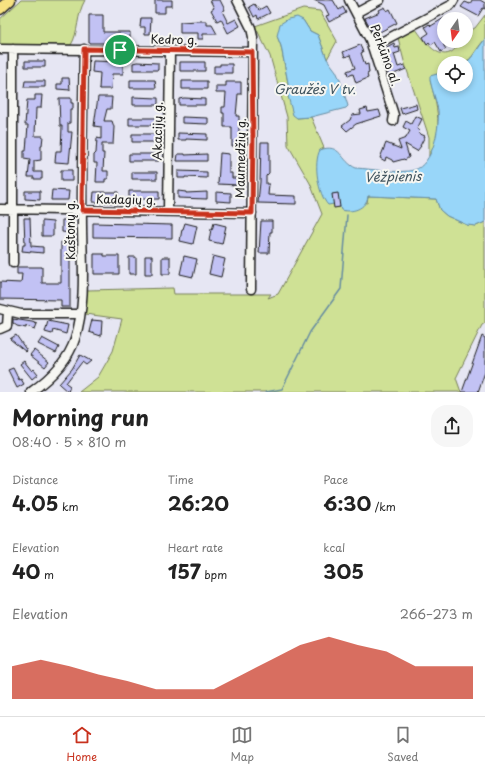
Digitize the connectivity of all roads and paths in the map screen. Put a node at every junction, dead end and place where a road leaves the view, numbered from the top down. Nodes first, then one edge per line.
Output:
1 (10, 0) edge
2 (237, 0) edge
3 (349, 0) edge
4 (380, 0) edge
5 (454, 0) edge
6 (0, 9) edge
7 (356, 13) junction
8 (372, 47) junction
9 (0, 49) edge
10 (13, 49) junction
11 (84, 49) junction
12 (170, 51) junction
13 (252, 52) junction
14 (393, 121) dead end
15 (0, 209) edge
16 (14, 209) junction
17 (82, 210) junction
18 (168, 211) junction
19 (252, 213) junction
20 (13, 263) dead end
21 (251, 289) dead end
22 (4, 310) edge
23 (80, 314) junction
24 (0, 329) edge
25 (31, 392) edge

1 - 6 main road
2 - 13 street, Maumedžių g.
3 - 7 street, Perkūno al.
4 - 7 street
5 - 8 street
7 - 8 street, Perkūno al.
8 - 14 street, Perkūno al.
9 - 10 street, Kedro g.
10 - 11 street, Kedro g.
10 - 16 street
11 - 12 street, Kedro g.
11 - 17 street, Kaštonų g.
12 - 13 street, Kedro g.
12 - 18 street, Akacijų g.
13 - 19 street, Maumedžių g.
15 - 16 street, Kadagių g.
16 - 17 street, Kadagių g.
16 - 20 street
17 - 18 street, Kadagių g.
17 - 23 street, Kaštonų g.
18 - 19 street, Kadagių g.
19 - 21 street, Maumedžių g.
22 - 23 street
22 - 24 street
23 - 25 street, Kaštonų g.

